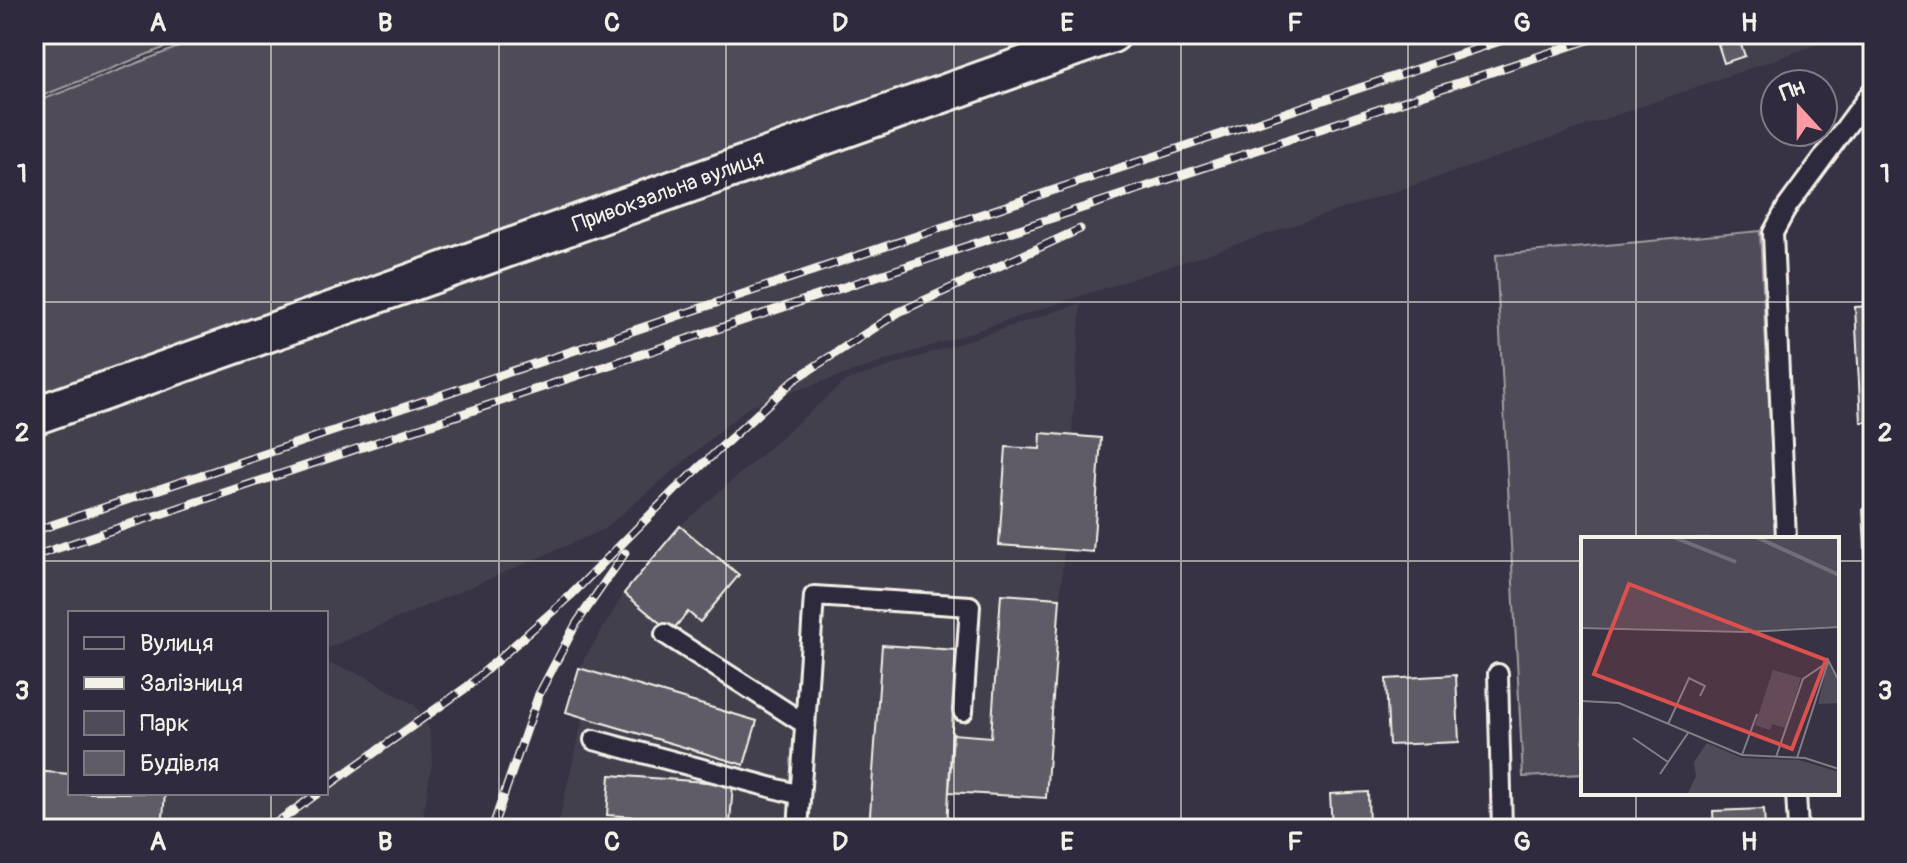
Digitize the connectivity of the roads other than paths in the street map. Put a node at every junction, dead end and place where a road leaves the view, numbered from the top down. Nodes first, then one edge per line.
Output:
1 (1112, 34) edge
2 (1873, 90) edge
3 (34, 416) edge
4 (1786, 537) edge
5 (665, 634) dead end
6 (1498, 674) dead end
7 (963, 711) dead end
8 (805, 724) junction
9 (594, 740) dead end
10 (800, 795) junction
11 (1796, 795) edge
12 (798, 829) edge
13 (1502, 829) edge
14 (1798, 829) edge

1 - 3 street, Привокзальна вулиця
2 - 4 lane
5 - 8 lane
6 - 13 lane
7 - 8 lane
8 - 10 lane
9 - 10 lane
10 - 12 lane
11 - 14 lane

